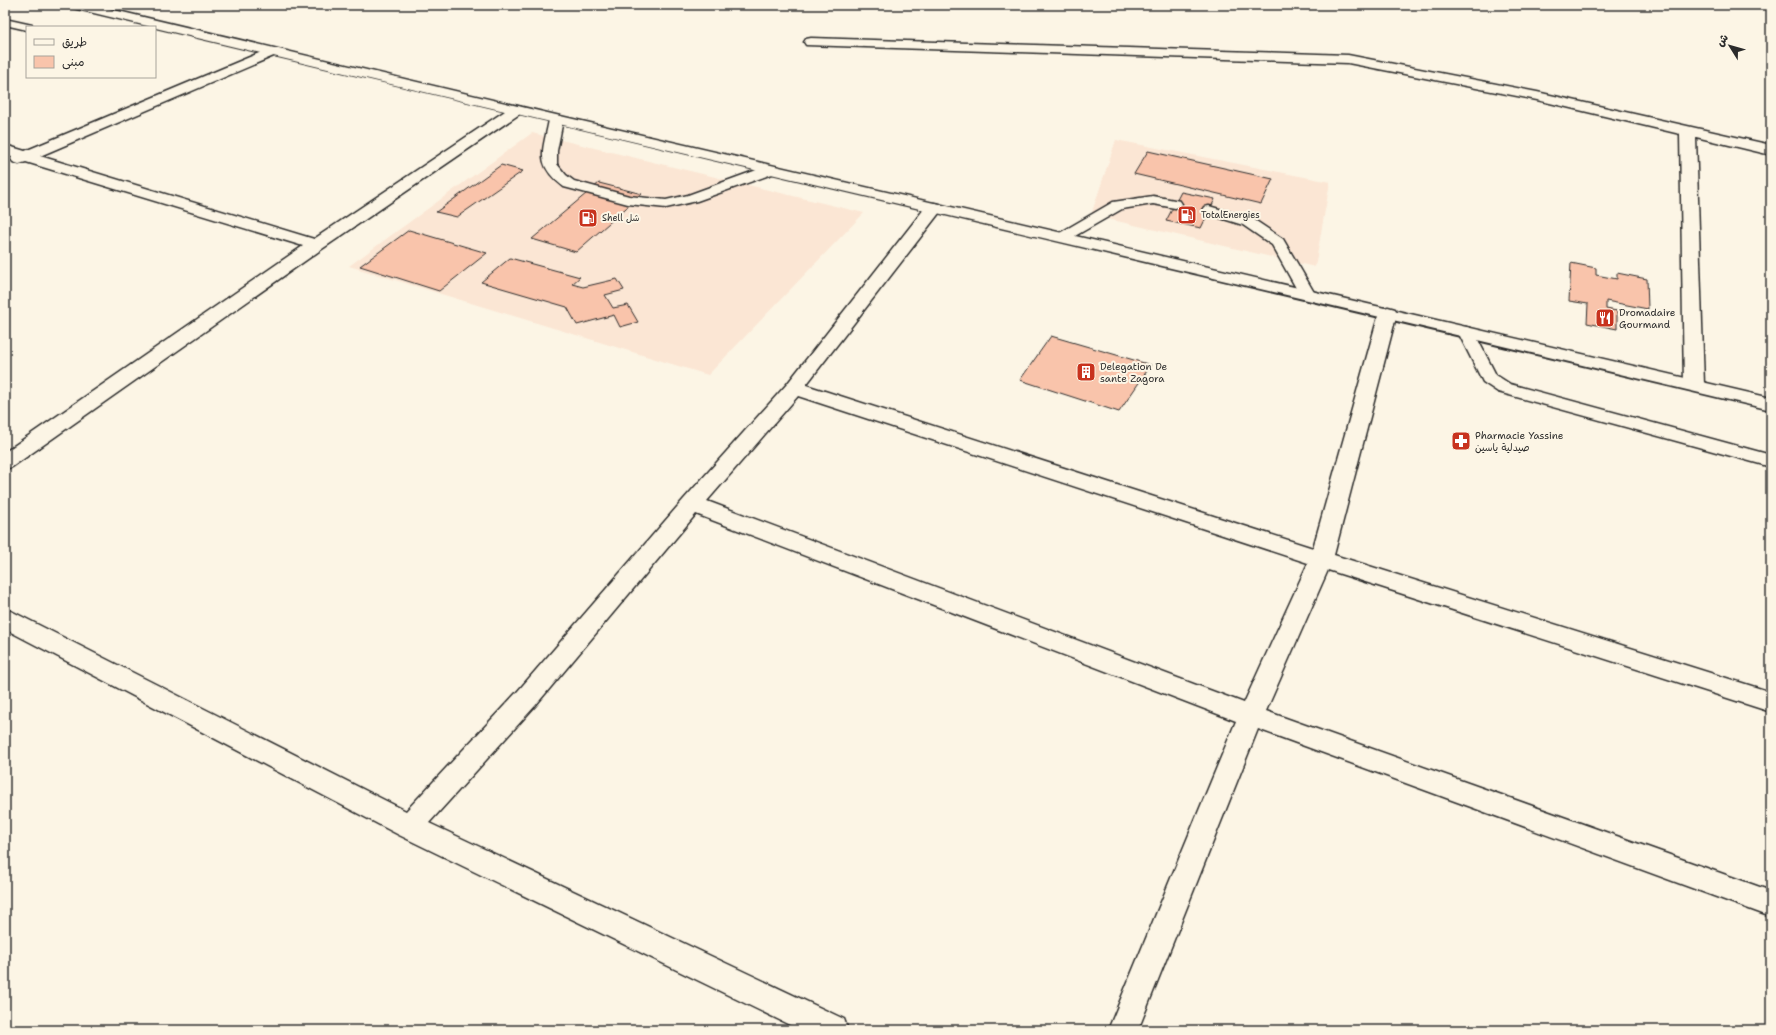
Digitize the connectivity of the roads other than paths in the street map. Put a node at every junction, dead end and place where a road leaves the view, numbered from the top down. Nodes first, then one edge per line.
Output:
1 (77, 5) edge
2 (5, 22) edge
3 (155, 26) edge
4 (26, 27) edge
5 (162, 28) edge
6 (811, 42) dead end
7 (271, 52) junction
8 (516, 110) junction
9 (556, 120) junction
10 (1688, 130) junction
11 (5, 150) edge
12 (1771, 150) edge
13 (24, 156) junction
14 (5, 165) edge
15 (770, 170) junction
16 (1175, 204) dead end
17 (934, 208) junction
18 (1209, 210) dead end
19 (1063, 237) junction
20 (316, 245) junction
21 (1307, 294) junction
22 (1388, 313) junction
23 (1466, 332) junction
24 (1694, 385) junction
25 (794, 388) junction
26 (1771, 404) edge
27 (1771, 461) edge
28 (5, 462) edge
29 (692, 504) junction
30 (1321, 559) junction
31 (5, 618) edge
32 (1771, 702) edge
33 (1251, 716) junction
34 (409, 826) junction
35 (1771, 904) edge
36 (833, 1030) edge
37 (1123, 1030) edge

1 - 3 street
2 - 4 lane
5 - 7 street
6 - 10 street
7 - 8 street
7 - 13 street
8 - 9 street
8 - 20 street
9 - 15 street
9 - 15 lane
10 - 12 street
10 - 24 street
11 - 13 street
13 - 14 street
13 - 20 street
15 - 17 street
16 - 19 lane
17 - 19 street
17 - 25 street
18 - 21 lane
19 - 21 street
20 - 28 street
21 - 22 street
22 - 23 street
22 - 30 street
23 - 24 street
23 - 27 lane
24 - 26 street
25 - 29 street
25 - 30 street
29 - 33 street
29 - 34 street
30 - 32 street
30 - 33 street
31 - 34 street
33 - 35 street
33 - 37 street
34 - 36 street

